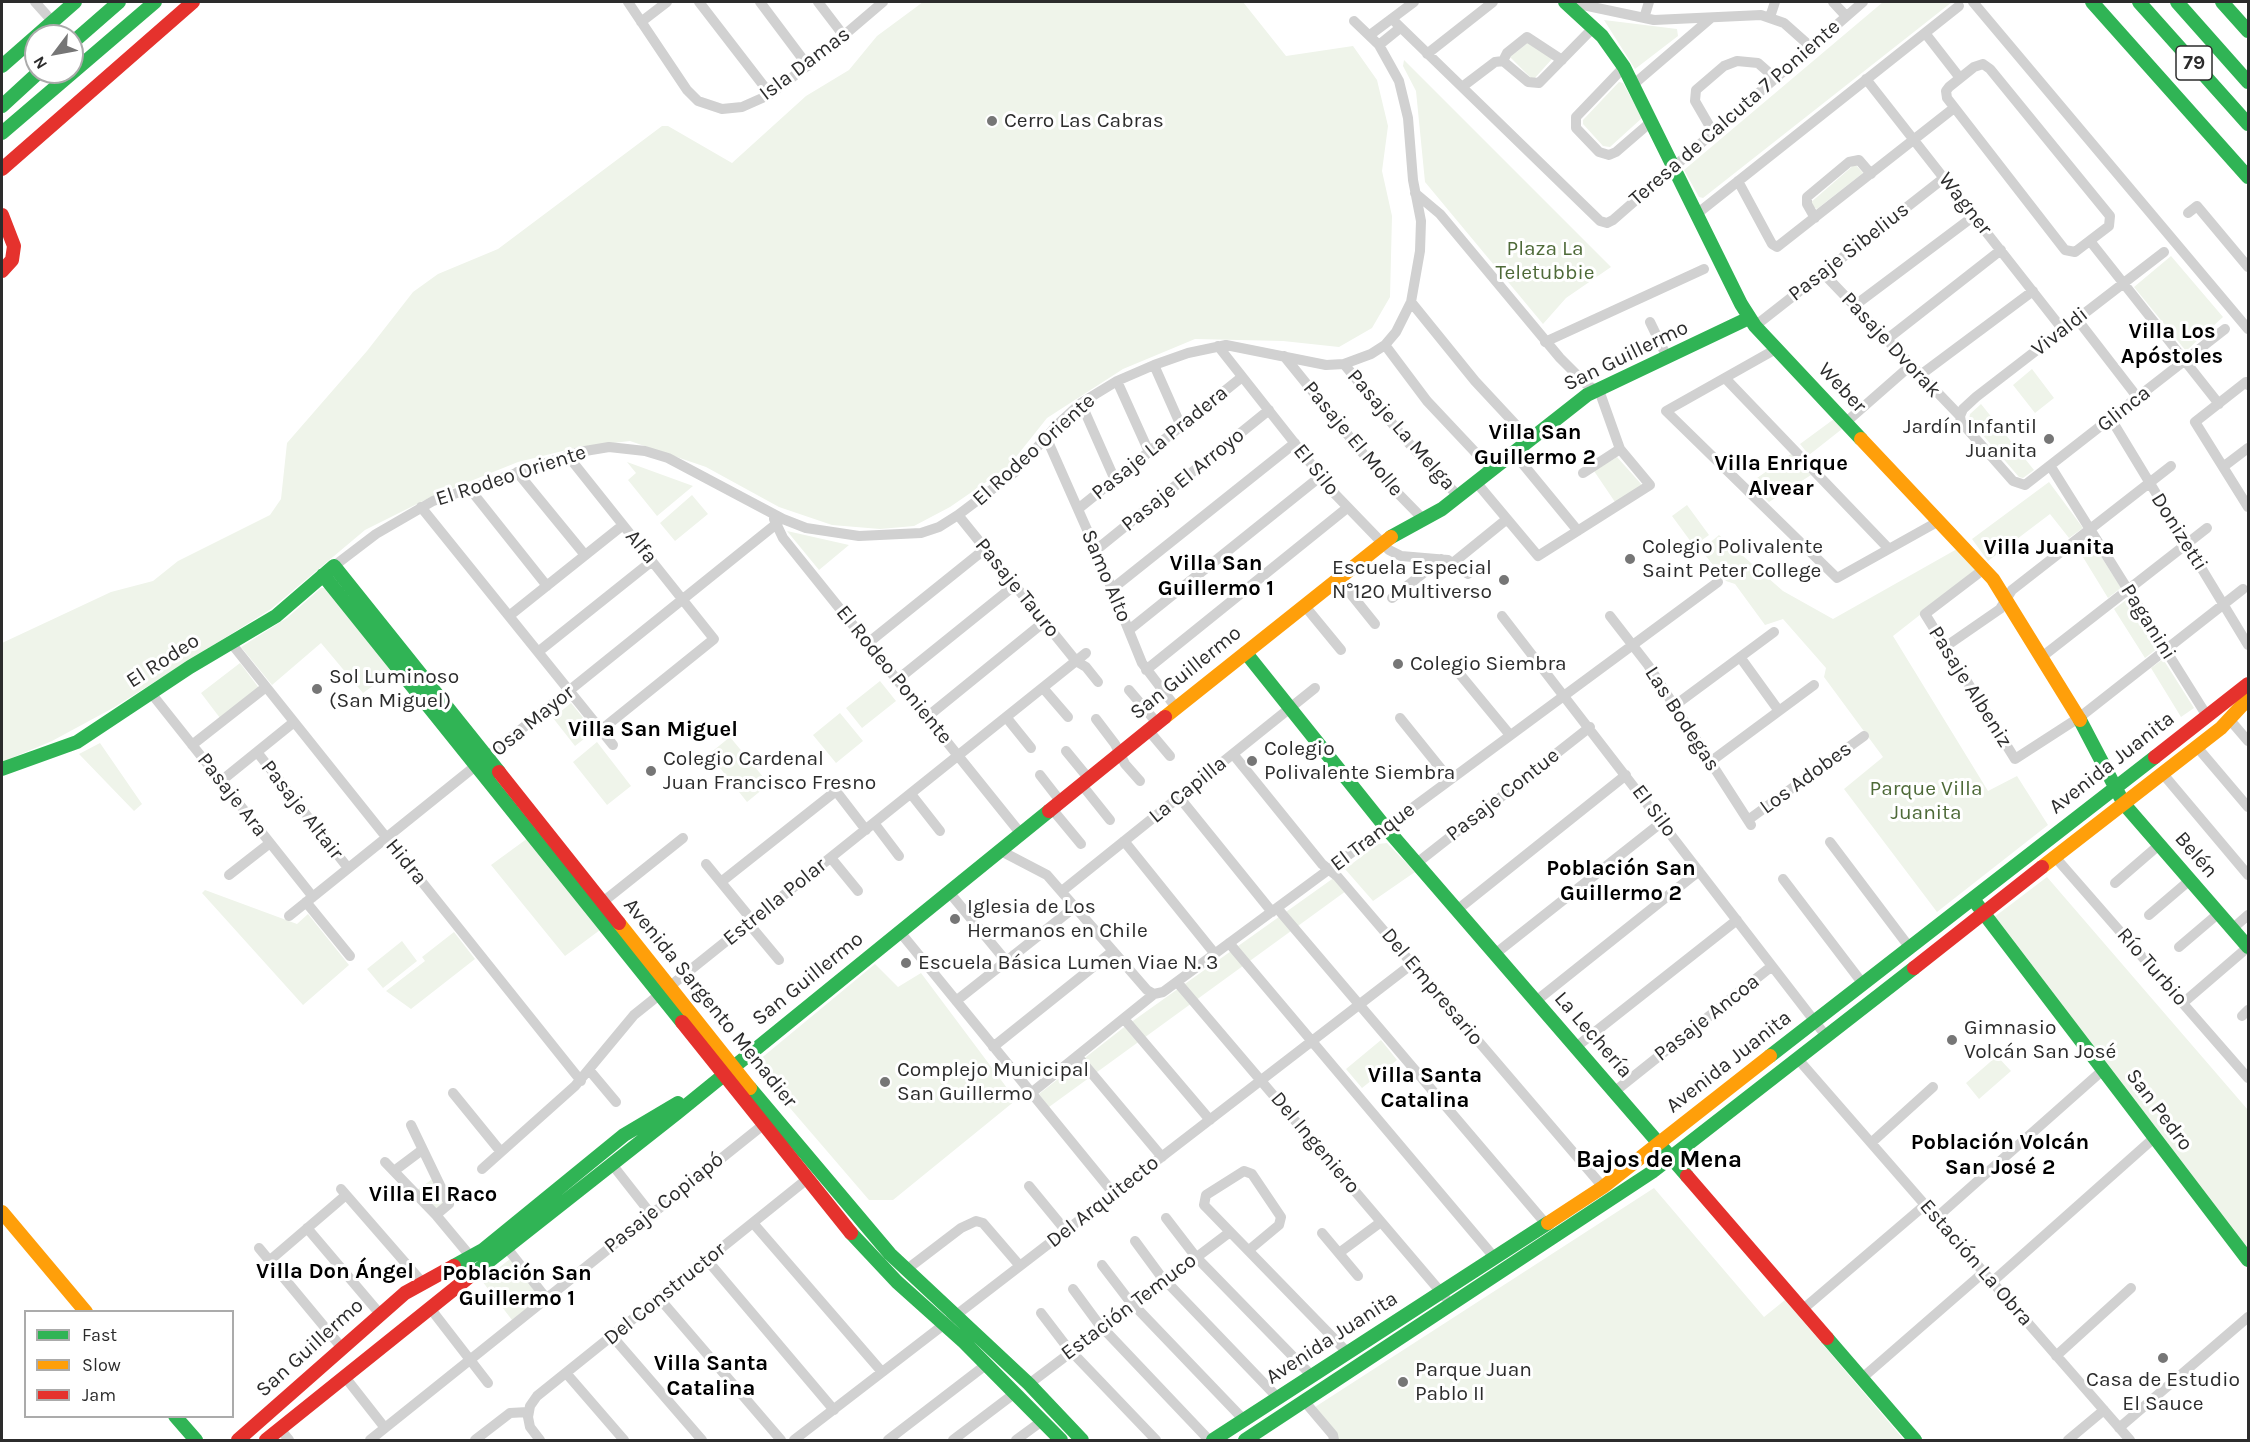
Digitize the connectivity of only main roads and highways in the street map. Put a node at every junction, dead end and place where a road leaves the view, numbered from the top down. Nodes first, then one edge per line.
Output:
1 (75, 2) edge
2 (119, 2) edge
3 (154, 2) edge
4 (193, 2) edge
5 (1566, 2) edge
6 (2092, 2) edge
7 (2139, 2) edge
8 (2176, 2) edge
9 (2222, 2) edge
10 (2248, 31) edge
11 (84, 33) edge
12 (2, 65) edge
13 (2248, 82) edge
14 (26, 84) edge
15 (2, 106) edge
16 (2248, 124) edge
17 (2, 133) edge
18 (2, 169) edge
19 (2248, 177) edge
20 (2, 215) edge
21 (2, 271) edge
22 (1752, 322) junction
23 (328, 571) joint
24 (1246, 653) junction
25 (2248, 684) edge
26 (2248, 699) edge
27 (2, 769) edge
28 (2115, 787) junction
29 (2124, 804) junction
30 (1973, 898) junction
31 (1982, 912) junction
32 (2248, 947) edge
33 (728, 1071) junction
34 (708, 1087) junction
35 (1659, 1144) junction
36 (1670, 1159) junction
37 (2, 1212) edge
38 (2248, 1260) edge
39 (422, 1282) junction
40 (433, 1306) junction
41 (85, 1310) edge
42 (177, 1418) edge
43 (284, 1435) edge
44 (196, 1440) edge
45 (238, 1440) edge
46 (266, 1440) edge
47 (1061, 1440) edge
48 (1082, 1440) edge
49 (1211, 1440) edge
50 (1245, 1440) edge
51 (1915, 1440) edge

1 - 12 main road
2 - 11 main road
3 - 17 main road
4 - 18 main road
5 - 22 main road, Weber
6 - 19 main road
7 - 16 main road, 79
8 - 13 main road, 79
9 - 10 main road
14 - 15 main road
20 - 21 main road
22 - 24 main road, San Guillermo
22 - 28 main road, Weber
23 - 27 main road, El Rodeo
23 - 33 main road, Avenida Sargento Menadier
24 - 33 main road, San Guillermo
24 - 35 main road, La Lechería
25 - 28 main road, Avenida Juanita
26 - 29 main road, Avenida Juanita
28 - 29 main road, Belén
28 - 30 main road, Avenida Juanita
29 - 31 main road, Avenida Juanita
29 - 32 main road, Belén
30 - 31 main road, San Pedro
30 - 35 main road, Avenida Juanita
31 - 36 main road, Avenida Juanita
31 - 38 main road, San Pedro
33 - 34 main road, San Guillermo
33 - 47 main road, Avenida Sargento Menadier
33 - 48 main road, Avenida Sargento Menadier
34 - 39 main road, San Guillermo
34 - 40 main road, San Guillermo
35 - 36 main road, La Lechería
35 - 49 main road, Avenida Juanita
36 - 50 main road, Avenida Juanita
36 - 51 main road, La Lechería
37 - 41 main road
39 - 40 main road
39 - 45 main road, San Guillermo
40 - 43 main road, San Guillermo
42 - 44 main road
43 - 46 main road, San Guillermo

